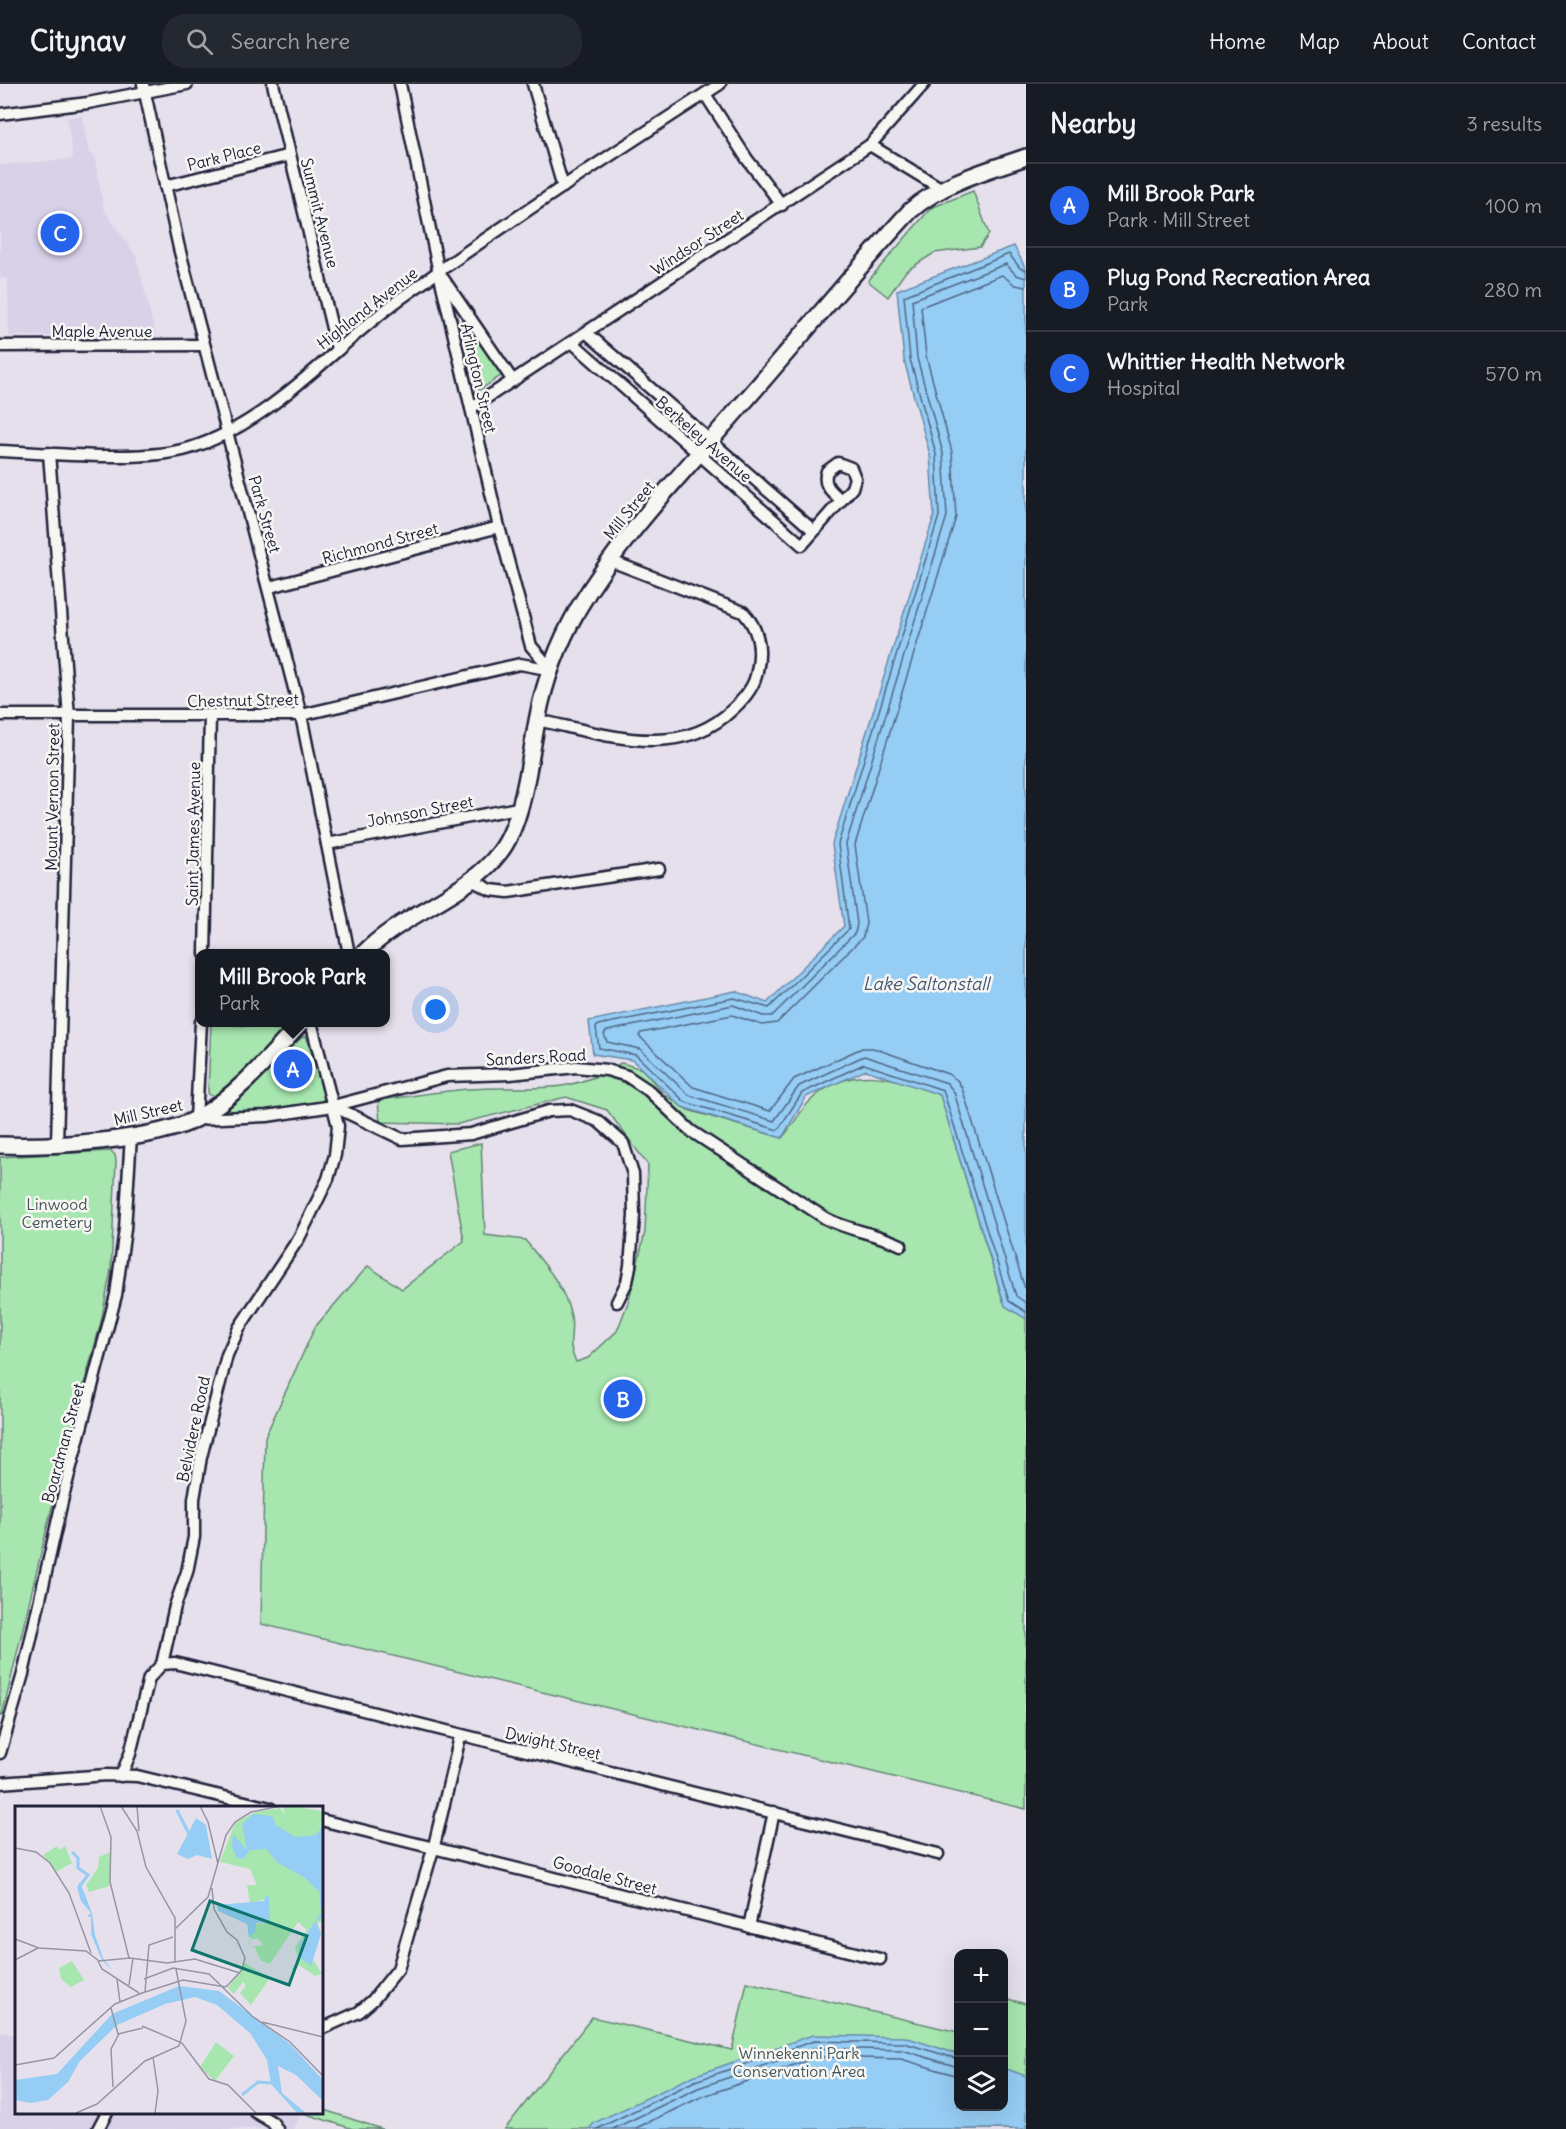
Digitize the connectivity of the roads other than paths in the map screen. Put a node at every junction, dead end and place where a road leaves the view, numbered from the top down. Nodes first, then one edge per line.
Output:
1 (187, 84) edge
2 (273, 84) edge
3 (400, 84) edge
4 (533, 84) edge
5 (720, 84) edge
6 (924, 84) edge
7 (144, 88) edge
8 (705, 94) junction
9 (0, 114) edge
10 (870, 146) junction
11 (290, 155) junction
12 (1026, 157) edge
13 (165, 186) junction
14 (563, 187) junction
15 (942, 189) junction
16 (782, 205) junction
17 (439, 272) junction
18 (587, 333) junction
19 (573, 343) junction
20 (203, 345) junction
21 (0, 346) edge
22 (338, 349) junction
23 (513, 381) junction
24 (471, 408) junction
25 (226, 432) junction
26 (710, 440) junction
27 (0, 451) edge
28 (49, 453) junction
29 (699, 454) junction
30 (841, 500) dead end
31 (499, 528) junction
32 (814, 531) junction
33 (611, 561) junction
34 (270, 587) junction
35 (552, 670) junction
36 (0, 715) edge
37 (210, 715) junction
38 (301, 715) junction
39 (69, 717) junction
40 (537, 720) junction
41 (518, 808) junction
42 (327, 844) junction
43 (659, 869) dead end
44 (471, 880) junction
45 (205, 949) edge
46 (348, 949) edge
47 (368, 949) edge
48 (201, 1027) edge
49 (299, 1027) edge
50 (312, 1027) edge
51 (333, 1106) junction
52 (196, 1119) junction
53 (131, 1136) junction
54 (57, 1143) junction
55 (0, 1145) edge
56 (901, 1245) dead end
57 (617, 1302) dead end
58 (162, 1664) junction
59 (460, 1737) junction
60 (0, 1753) edge
61 (121, 1776) junction
62 (0, 1783) edge
63 (262, 1806) edge
64 (774, 1812) junction
65 (322, 1820) edge
66 (434, 1846) junction
67 (938, 1854) dead end
68 (749, 1926) junction
69 (880, 1959) dead end
70 (322, 2029) edge
71 (106, 2114) edge
72 (258, 2114) edge
73 (98, 2129) edge
74 (277, 2129) edge

1 - 7 street
2 - 11 street, Summit Avenue
3 - 17 street, Arlington Street
4 - 14 street
5 - 8 street, Highland Avenue
6 - 10 street, Windsor Street
7 - 9 street
7 - 13 street, Park Street
8 - 14 street, Highland Avenue
8 - 16 street
10 - 15 street
10 - 16 street, Windsor Street
11 - 13 street, Park Place
11 - 22 street, Summit Avenue
12 - 15 main road, Mill Street
13 - 20 street, Park Street
14 - 17 street, Highland Avenue
15 - 26 main road, Mill Street
16 - 18 street, Windsor Street
17 - 22 street, Highland Avenue
17 - 23 street
17 - 24 street, Arlington Street
18 - 19 street, Windsor Street
18 - 26 street, Berkeley Avenue
19 - 23 street, Windsor Street
19 - 29 street, Berkeley Avenue
20 - 21 street, Maple Avenue
20 - 25 street, Park Street
22 - 25 street, Highland Avenue
23 - 24 street, Windsor Street
24 - 31 street, Arlington Street
25 - 28 street, Highland Avenue
25 - 34 street, Park Street
26 - 29 main road, Mill Street
26 - 32 street, Berkeley Avenue
27 - 28 street, Highland Avenue
28 - 39 street, Mount Vernon Street
29 - 32 street, Berkeley Avenue
29 - 33 main road, Mill Street
30 - 32 street, Berkeley Avenue
31 - 34 street, Richmond Street
31 - 35 street, Arlington Street
33 - 35 main road, Mill Street
33 - 40 street
34 - 38 street, Park Street
35 - 38 street, Chestnut Street
35 - 40 main road, Mill Street
36 - 39 street, Chestnut Street
37 - 38 street, Chestnut Street
37 - 39 street, Chestnut Street
37 - 45 street, Saint James Avenue
38 - 42 street, Park Street
39 - 54 street, Mount Vernon Street
40 - 41 main road, Mill Street
41 - 42 street, Johnson Street
41 - 44 main road, Mill Street
42 - 46 street, Park Street
43 - 44 street
44 - 47 main road, Mill Street
48 - 52 street
49 - 52 main road, Mill Street
50 - 51 street, Belvidere Road
51 - 52 street, Sanders Road
51 - 56 street, Sanders Road
51 - 57 street
51 - 58 street, Belvidere Road
52 - 53 main road, Mill Street
53 - 54 main road, Mill Street
53 - 60 street, Boardman Street
54 - 55 main road, Mill Street
58 - 59 street, Dwight Street
58 - 61 street, Belvidere Road
59 - 64 street, Dwight Street
59 - 66 street
61 - 62 street
61 - 63 street
64 - 67 street, Dwight Street
64 - 68 street
65 - 66 street, Goodale Street
66 - 68 street, Goodale Street
66 - 70 street
68 - 69 street, Goodale Street
71 - 73 street
72 - 74 street

